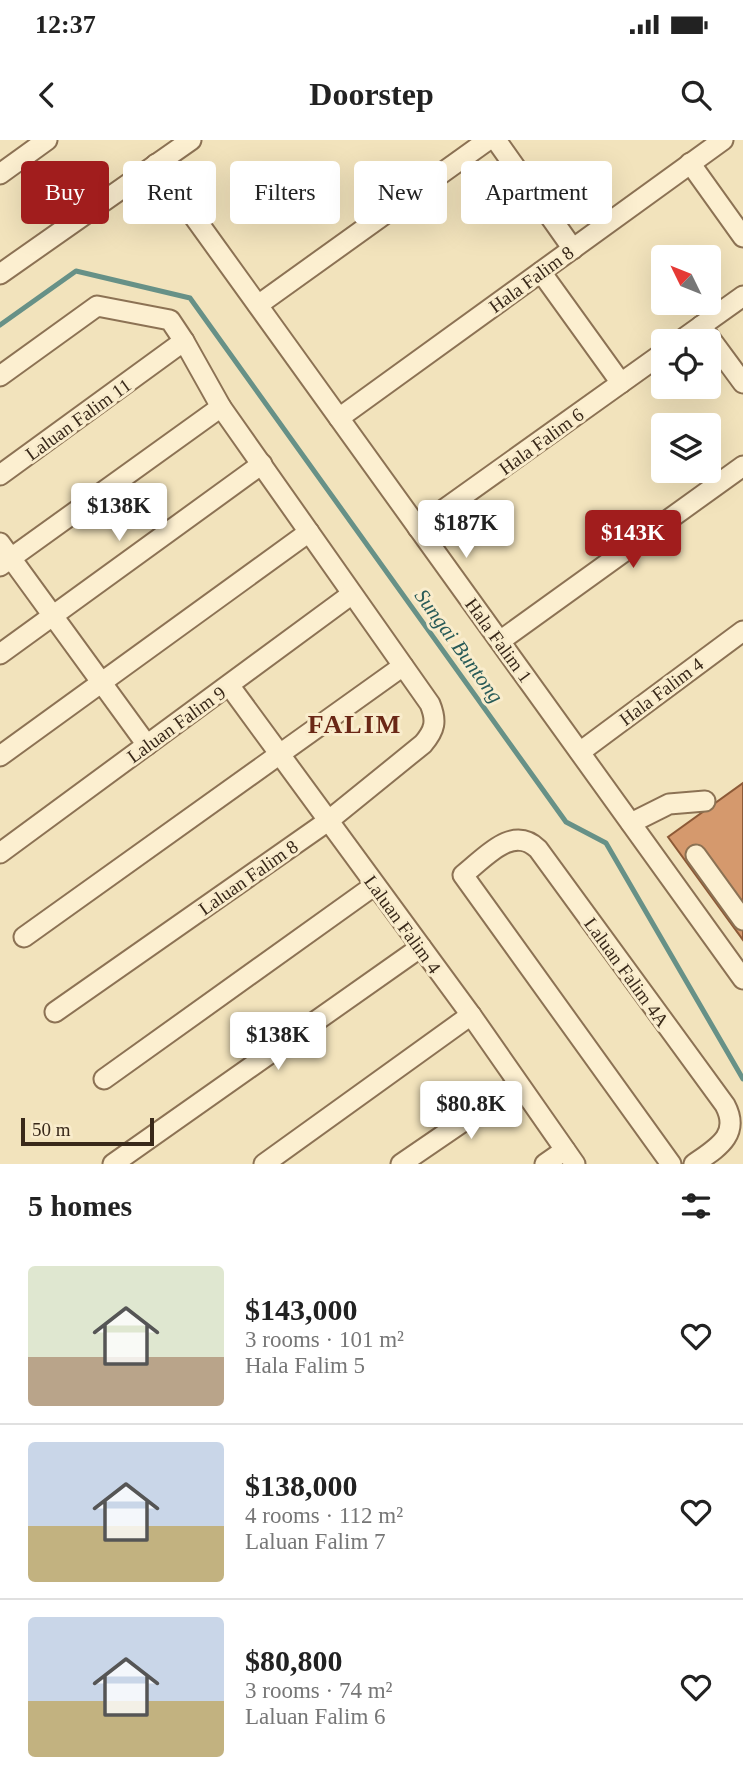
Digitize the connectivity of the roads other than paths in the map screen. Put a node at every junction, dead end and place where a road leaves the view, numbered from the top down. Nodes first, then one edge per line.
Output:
1 (47, 140) edge
2 (191, 140) edge
3 (488, 140) edge
4 (496, 140) edge
5 (723, 140) edge
6 (160, 161) edge
7 (690, 163) junction
8 (0, 174) edge
9 (123, 187) edge
10 (199, 224) edge
11 (743, 237) edge
12 (573, 249) junction
13 (541, 272) junction
14 (0, 274) edge
15 (743, 296) edge
16 (258, 305) junction
17 (701, 326) junction
18 (697, 329) edge
19 (184, 341) junction
20 (651, 362) edge
21 (0, 376) edge
22 (621, 383) junction
23 (743, 383) edge
24 (221, 407) junction
25 (339, 418) junction
26 (262, 464) junction
27 (743, 466) edge
28 (0, 475) edge
29 (418, 528) junction
30 (309, 532) junction
31 (4, 556) edge
32 (352, 594) junction
33 (53, 615) junction
34 (743, 631) edge
35 (500, 641) junction
36 (0, 654) edge
37 (403, 666) junction
38 (102, 682) junction
39 (229, 685) junction
40 (147, 745) junction
41 (580, 752) junction
42 (279, 754) junction
43 (0, 756) edge
44 (705, 801) dead end
45 (328, 821) junction
46 (631, 823) junction
47 (0, 853) edge
48 (696, 855) dead end
49 (375, 885) junction
50 (743, 920) edge
51 (24, 937) dead end
52 (421, 947) junction
53 (743, 979) edge
54 (55, 1012) dead end
55 (471, 1016) junction
56 (104, 1079) dead end
57 (519, 1084) junction
58 (570, 1157) edge
59 (113, 1164) edge
60 (264, 1164) edge
61 (401, 1164) edge
62 (545, 1164) edge
63 (671, 1164) edge
64 (694, 1164) edge

1 - 8 street
2 - 6 street
3 - 16 street
4 - 12 street
5 - 7 street, Hala Falim 8
7 - 11 street
7 - 12 street, Hala Falim 8
9 - 14 street
10 - 16 street, Hala Falim 1
12 - 13 street, Hala Falim 8
13 - 22 street
13 - 25 street, Hala Falim 8
15 - 17 street
16 - 25 street, Hala Falim 1
17 - 18 street
17 - 23 street
19 - 21 street
19 - 24 street
19 - 28 street, Laluan Falim 11
20 - 22 street, Hala Falim 6
22 - 29 street, Hala Falim 6
24 - 26 street
24 - 31 street
25 - 29 street, Hala Falim 1
26 - 30 street
26 - 33 street
27 - 35 street
29 - 35 street, Hala Falim 1
30 - 32 street
30 - 38 street
31 - 33 street
32 - 37 street
32 - 39 street, Laluan Falim 9
33 - 36 street
33 - 38 street
34 - 41 street, Hala Falim 4
35 - 41 street, Hala Falim 1
37 - 42 street
37 - 45 street, Laluan Falim 8
38 - 40 street
38 - 43 street
39 - 40 street, Laluan Falim 9
39 - 42 street, Laluan Falim 4
40 - 47 street, Laluan Falim 9
41 - 46 street, Hala Falim 1
42 - 45 street, Laluan Falim 4
42 - 51 street
44 - 46 street
45 - 49 street, Laluan Falim 4
45 - 54 street, Laluan Falim 8
46 - 53 street, Hala Falim 1
48 - 50 street
49 - 52 street, Laluan Falim 4
49 - 56 street
52 - 55 street, Laluan Falim 4
52 - 59 street
55 - 57 street, Laluan Falim 4
55 - 60 street
57 - 58 street, Laluan Falim 4
57 - 61 street
58 - 62 street
63 - 64 street, Laluan Falim 4A

